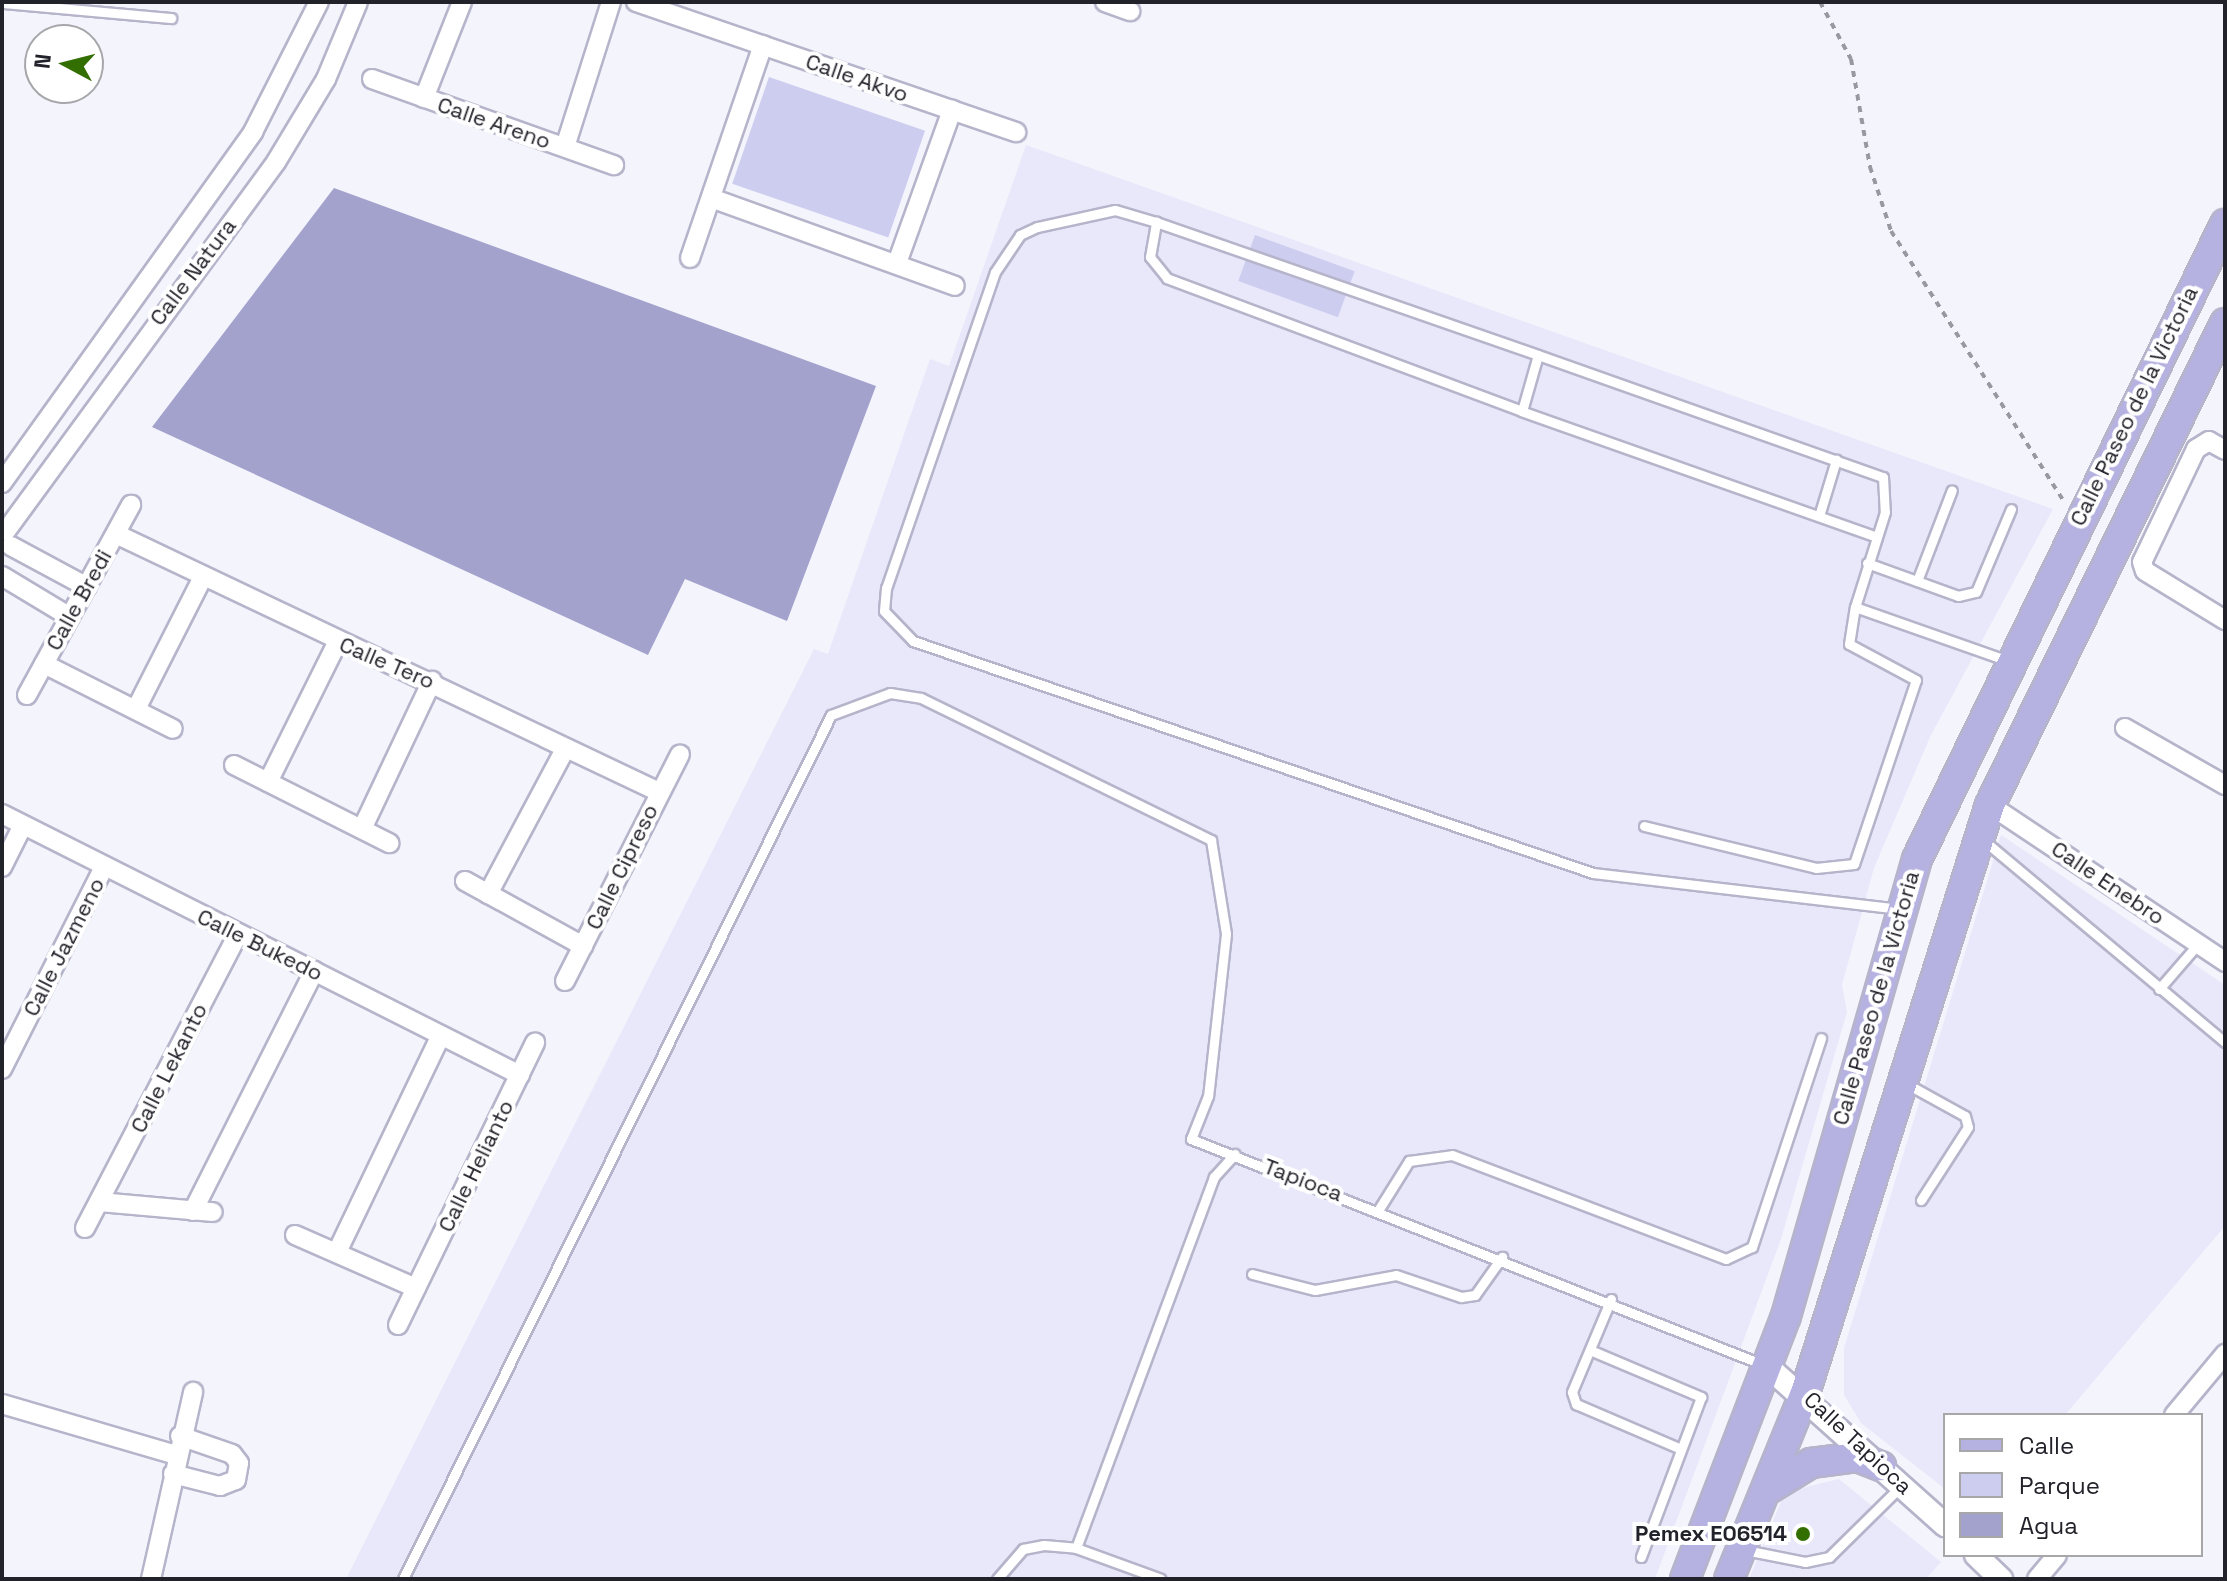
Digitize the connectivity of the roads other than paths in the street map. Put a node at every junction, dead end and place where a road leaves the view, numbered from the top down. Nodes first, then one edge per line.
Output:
1 (319, 2) edge
2 (358, 2) edge
3 (462, 2) edge
4 (636, 2) edge
5 (1105, 2) edge
6 (2, 3) edge
7 (618, 5) edge
8 (1130, 11) dead end
9 (171, 18) dead end
10 (763, 45) junction
11 (372, 79) dead end
12 (424, 98) junction
13 (952, 110) junction
14 (1016, 132) dead end
15 (565, 147) junction
16 (614, 165) dead end
17 (711, 198) junction
18 (1156, 222) junction
19 (2225, 224) edge
20 (690, 258) dead end
21 (897, 263) junction
22 (955, 286) dead end
23 (2225, 323) edge
24 (1538, 355) junction
25 (1522, 411) junction
26 (2217, 446) edge
27 (1836, 460) junction
28 (2, 483) edge
29 (1952, 490) dead end
30 (131, 505) dead end
31 (2011, 509) dead end
32 (1819, 516) junction
33 (7, 534) edge
34 (116, 534) junction
35 (1877, 537) junction
36 (1867, 563) junction
37 (2, 569) edge
38 (2, 576) edge
39 (203, 577) junction
40 (1917, 581) junction
41 (87, 587) junction
42 (1855, 607) junction
43 (70, 617) junction
44 (2225, 620) edge
45 (337, 643) junction
46 (2008, 661) junction
47 (44, 664) junction
48 (432, 681) junction
49 (27, 695) dead end
50 (136, 709) junction
51 (2125, 728) dead end
52 (173, 729) dead end
53 (565, 749) junction
54 (680, 754) dead end
55 (234, 765) dead end
56 (268, 782) junction
57 (2225, 785) edge
58 (659, 792) junction
59 (1990, 805) junction
60 (2, 814) edge
61 (23, 825) junction
62 (1644, 826) dead end
63 (362, 829) junction
64 (1979, 836) junction
65 (389, 843) dead end
66 (2, 867) edge
67 (104, 867) junction
68 (465, 881) dead end
69 (488, 894) junction
70 (1898, 909) junction
71 (238, 934) junction
72 (2198, 944) junction
73 (583, 946) junction
74 (2225, 962) edge
75 (314, 971) junction
76 (565, 981) dead end
77 (2159, 989) junction
78 (441, 1035) junction
79 (1821, 1038) dead end
80 (2225, 1042) edge
81 (535, 1043) dead end
82 (2, 1069) edge
83 (520, 1075) junction
84 (1900, 1080) junction
85 (1235, 1154) junction
86 (1921, 1200) dead end
87 (100, 1202) junction
88 (1379, 1209) junction
89 (193, 1211) junction
90 (213, 1212) dead end
91 (85, 1228) dead end
92 (295, 1235) dead end
93 (338, 1250) junction
94 (1502, 1257) junction
95 (1252, 1274) dead end
96 (416, 1288) junction
97 (1611, 1299) junction
98 (398, 1325) dead end
99 (1590, 1350) junction
100 (2225, 1354) edge
101 (1767, 1366) junction
102 (193, 1392) dead end
103 (1805, 1393) junction
104 (2, 1404) edge
105 (2176, 1413) edge
106 (180, 1436) junction
107 (1681, 1449) junction
108 (176, 1455) junction
109 (1881, 1466) junction
110 (173, 1474) junction
111 (1902, 1485) junction
112 (1767, 1490) junction
113 (1943, 1523) edge
114 (1076, 1548) junction
115 (1742, 1549) junction
116 (1641, 1557) dead end
117 (1978, 1557) edge
118 (2055, 1557) edge
119 (151, 1579) edge
120 (403, 1579) edge
121 (997, 1579) edge
122 (1161, 1579) edge
123 (1685, 1579) edge
124 (1729, 1579) edge
125 (2001, 1579) edge
126 (2037, 1579) edge

1 - 28 street, Calle Natura
2 - 33 street, Calle Natura
3 - 12 street, Calle Areno
4 - 10 street, Calle Akvo
5 - 8 street
6 - 9 lane
7 - 15 street, Calle Areno
10 - 13 street, Calle Akvo
10 - 17 street
11 - 12 street, Calle Areno
12 - 15 street, Calle Areno
13 - 14 street, Calle Akvo
13 - 21 street
15 - 16 street, Calle Areno
17 - 20 street
17 - 21 street
18 - 24 lane
18 - 25 lane
18 - 70 lane
19 - 46 main road, Calle Paseo de la Victoria
21 - 22 street
23 - 59 main road, Calle Paseo de la Victoria
24 - 25 lane
24 - 27 lane
25 - 32 lane
26 - 44 street
27 - 32 lane
27 - 35 lane
29 - 40 lane
30 - 34 street, Calle Bredi
31 - 40 lane
32 - 35 lane
33 - 37 street, Calle Natura
33 - 41 street
34 - 39 street, Calle Tero
34 - 41 street, Calle Bredi
35 - 36 lane
36 - 40 lane
36 - 42 lane
38 - 43 street
39 - 45 street, Calle Tero
39 - 50 street
41 - 43 street, Calle Bredi
42 - 46 lane
42 - 62 lane
43 - 47 street, Calle Bredi
45 - 48 street, Calle Tero
45 - 56 street
46 - 70 main road, Calle Paseo de la Victoria
47 - 49 street, Calle Bredi
47 - 50 street
48 - 53 street, Calle Tero
48 - 63 street
50 - 52 street
51 - 57 street
53 - 58 street, Calle Tero
53 - 69 street
54 - 58 street, Calle Cipreso
55 - 56 street
56 - 63 street
58 - 73 street, Calle Cipreso
59 - 64 main road, Calle Paseo de la Victoria
59 - 72 street, Calle Enebro
60 - 61 street, Calle Bukedo
61 - 66 street
61 - 67 street, Calle Bukedo
63 - 65 street
64 - 77 lane
64 - 84 main road, Calle Paseo de la Victoria
67 - 71 street, Calle Bukedo
67 - 82 street, Calle Jazmeno
68 - 69 street
69 - 73 street
70 - 101 main road, Calle Paseo de la Victoria
71 - 75 street, Calle Bukedo
71 - 87 street, Calle Lekanto
72 - 74 street, Calle Enebro
72 - 77 lane
73 - 76 street, Calle Cipreso
75 - 78 street, Calle Bukedo
75 - 89 street
77 - 80 lane
78 - 83 street, Calle Bukedo
78 - 93 street
79 - 88 lane
81 - 83 street, Calle Helianto
83 - 96 street, Calle Helianto
84 - 86 lane
84 - 103 main road, Calle Paseo de la Victoria
85 - 88 lane, Tapioca
85 - 114 lane, Tapioca
85 - 120 lane
87 - 89 street
87 - 91 street, Calle Lekanto
88 - 94 lane, Tapioca
89 - 90 street
92 - 93 street
93 - 96 street
94 - 95 lane
94 - 97 lane, Tapioca
96 - 98 street, Calle Helianto
97 - 99 lane
97 - 101 lane, Tapioca
99 - 107 lane
99 - 107 lane
100 - 105 street
101 - 103 street, Calle Tapioca
101 - 123 main road, Calle Paseo de la Victoria
102 - 106 street
103 - 109 street, Calle Tapioca
103 - 112 main road, Calle Paseo de la Victoria
104 - 108 street
106 - 108 street
106 - 110 street
107 - 116 lane
108 - 110 street
109 - 111 street, Calle Tapioca
109 - 112 main road
110 - 119 street
111 - 113 street, Calle Tapioca
111 - 115 lane
112 - 115 main road, Calle Paseo de la Victoria
114 - 121 lane
114 - 122 lane
115 - 124 main road, Calle Paseo de la Victoria
117 - 125 street
118 - 126 street

